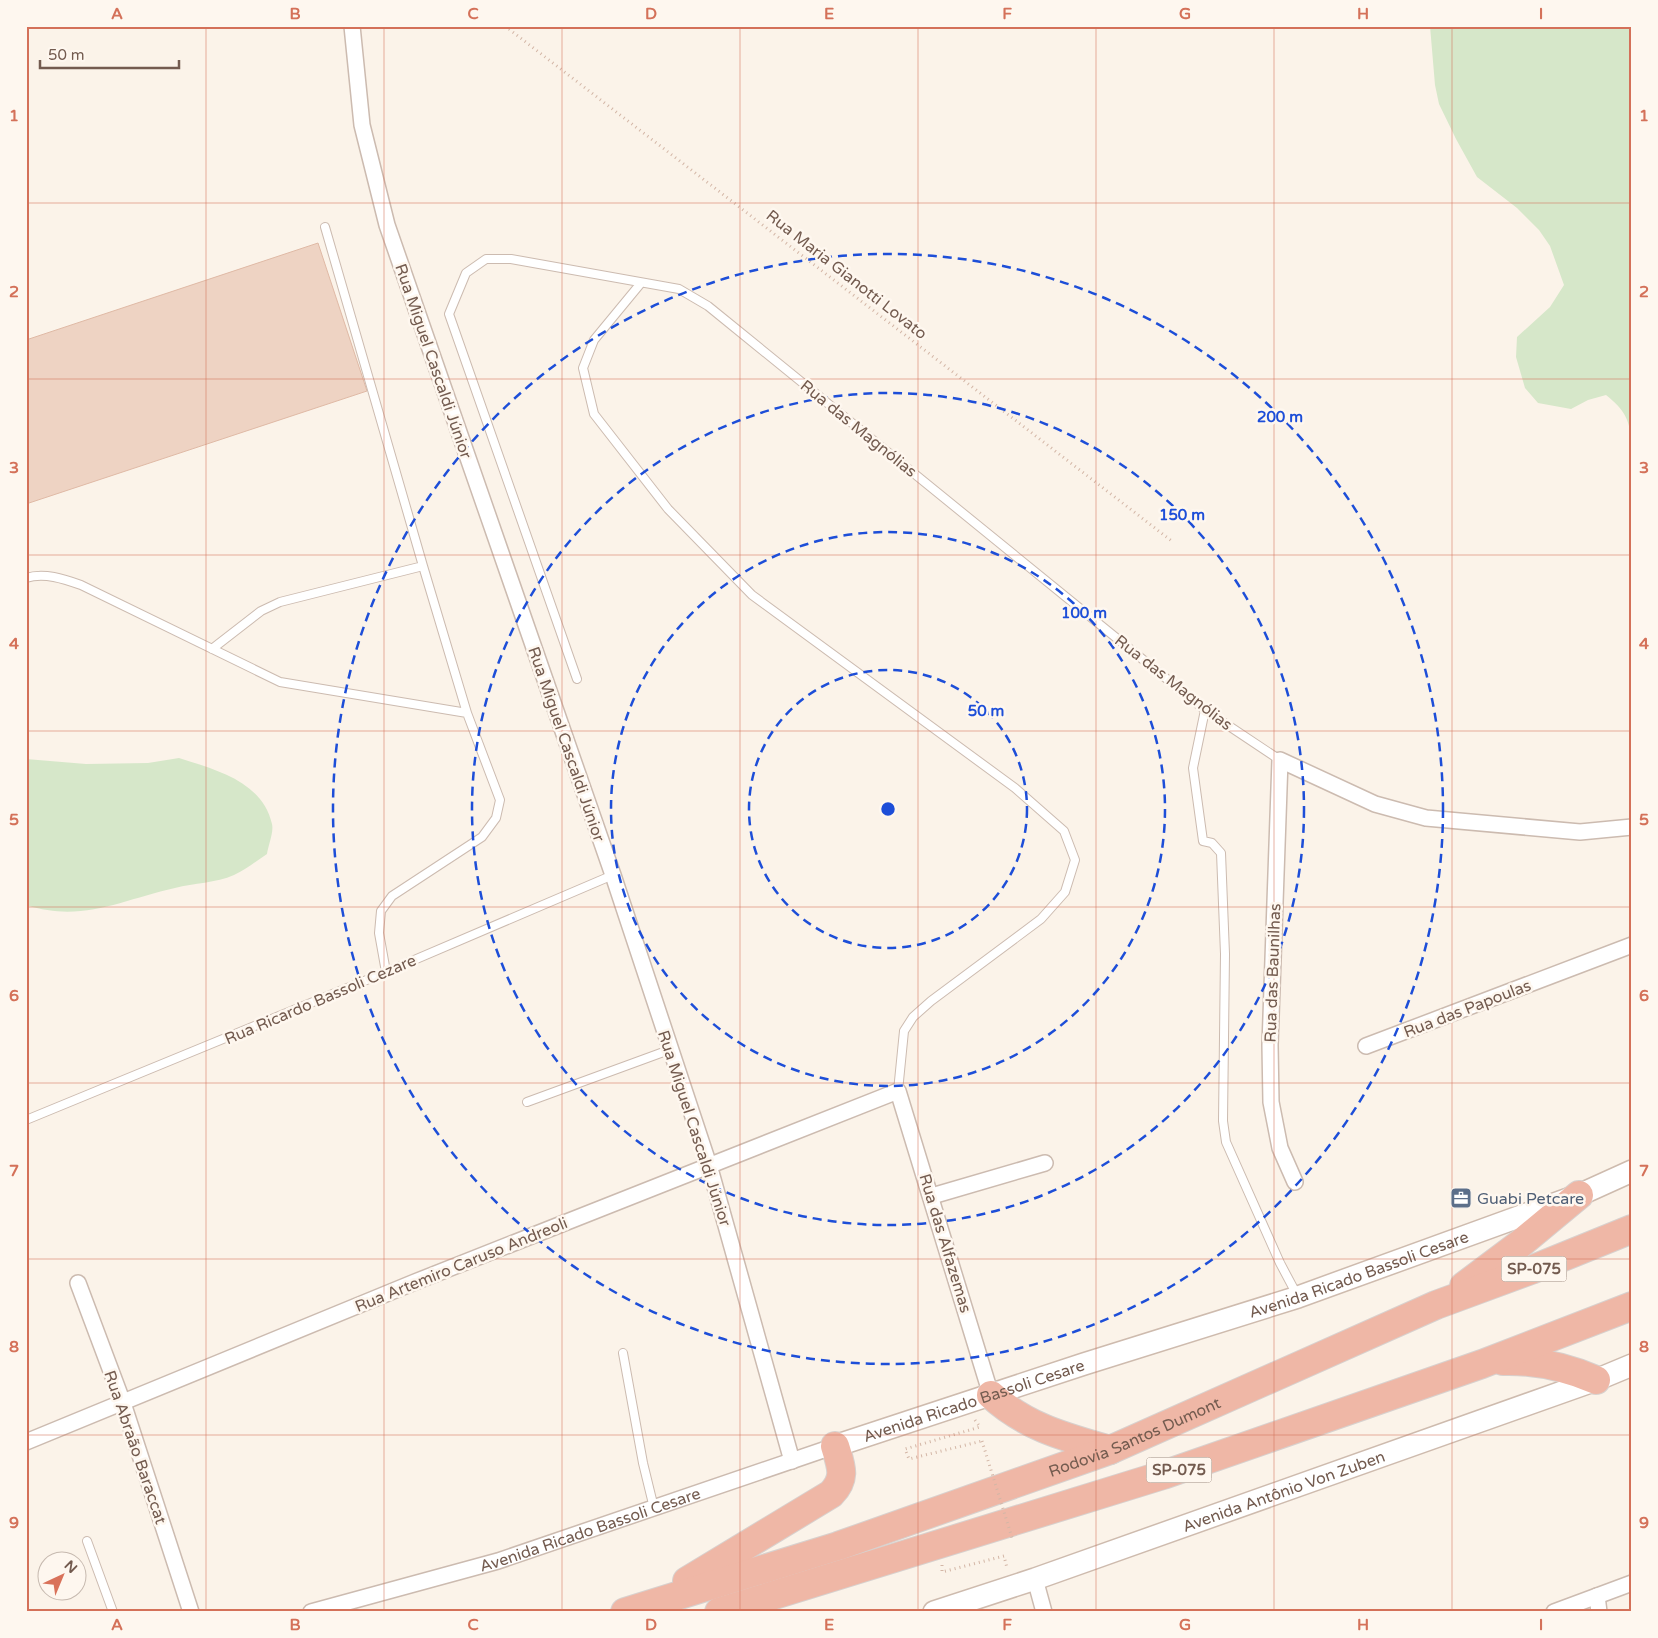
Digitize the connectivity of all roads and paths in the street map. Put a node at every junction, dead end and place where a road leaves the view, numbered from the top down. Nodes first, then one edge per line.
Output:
1 (352, 26) edge
2 (505, 26) edge
3 (326, 227) dead end
4 (641, 282) junction
5 (1173, 542) dead end
6 (422, 566) junction
7 (26, 578) edge
8 (212, 649) junction
9 (576, 679) dead end
10 (1205, 710) junction
11 (468, 713) junction
12 (1280, 760) junction
13 (1632, 827) edge
14 (612, 875) junction
15 (1632, 945) edge
16 (386, 972) junction
17 (1366, 1046) dead end
18 (669, 1050) junction
19 (898, 1091) junction
20 (527, 1102) dead end
21 (26, 1120) edge
22 (1045, 1163) dead end
23 (709, 1165) junction
24 (1632, 1171) edge
25 (1295, 1182) dead end
26 (1579, 1195) junction
27 (932, 1196) junction
28 (1632, 1229) edge
29 (78, 1283) dead end
30 (1298, 1297) junction
31 (1436, 1305) junction
32 (1632, 1306) edge
33 (623, 1353) dead end
34 (1482, 1364) junction
35 (1632, 1365) edge
36 (1596, 1380) junction
37 (991, 1395) junction
38 (123, 1403) junction
39 (965, 1405) junction
40 (26, 1442) edge
41 (835, 1446) junction
42 (1110, 1450) junction
43 (792, 1461) junction
44 (654, 1508) junction
45 (88, 1541) dead end
46 (1004, 1544) dead end
47 (951, 1562) dead end
48 (1036, 1579) junction
49 (1632, 1583) edge
50 (1012, 1586) junction
51 (1597, 1596) junction
52 (652, 1603) junction
53 (113, 1612) edge
54 (191, 1612) edge
55 (310, 1612) edge
56 (625, 1612) edge
57 (719, 1612) edge
58 (934, 1612) edge
59 (1044, 1612) edge
60 (1554, 1612) edge
61 (1599, 1612) edge

1 - 14 street, Rua Miguel Cascaldi Júnior
2 - 5 path, Rua Maria Gianotti Lovato
3 - 6 lane
4 - 9 lane, Rua das Magnólias
4 - 10 lane, Rua das Magnólias
4 - 19 lane
6 - 8 lane
6 - 11 lane
7 - 8 lane
8 - 11 lane
10 - 12 lane, Rua das Magnólias
10 - 30 lane
11 - 16 lane
12 - 13 street, Rua das Magnólias
12 - 25 street, Rua das Baunilhas
14 - 16 lane, Rua Ricardo Bassoli Cezare
14 - 18 street, Rua Miguel Cascaldi Júnior
15 - 17 street, Rua das Papoulas
16 - 21 lane, Rua Ricardo Bassoli Cezare
18 - 20 lane
18 - 23 street, Rua Miguel Cascaldi Júnior
19 - 23 street, Rua Artemiro Caruso Andreoli
19 - 27 street, Rua das Alfazemas
22 - 27 street
23 - 38 street, Rua Artemiro Caruso Andreoli
23 - 43 street, Rua Miguel Cascaldi Júnior
24 - 26 street, Avenida Ricado Bassoli Cesare
26 - 30 street, Avenida Ricado Bassoli Cesare
26 - 31 highway
27 - 37 street, Rua das Alfazemas
28 - 31 highway, Rodovia Santos Dumont / SP-075
29 - 38 street, Rua Abraão Baraccat
30 - 37 street, Avenida Ricado Bassoli Cesare
31 - 42 highway, Rodovia Santos Dumont / SP-075
32 - 34 highway, SP-075
33 - 44 lane
34 - 36 highway
34 - 57 highway, SP-075
35 - 36 street, Avenida Antônio Von Zuben
36 - 48 street, Avenida Antônio Von Zuben
37 - 39 street, Avenida Ricado Bassoli Cesare
37 - 42 highway
38 - 40 street, Rua Artemiro Caruso Andreoli
38 - 54 street, Rua Abraão Baraccat
39 - 41 street, Avenida Ricado Bassoli Cesare
39 - 46 path, bridge
41 - 43 street, Avenida Ricado Bassoli Cesare
41 - 52 highway
42 - 52 highway, Rodovia Santos Dumont / SP-075
43 - 44 street, Avenida Ricado Bassoli Cesare
44 - 55 street, Avenida Ricado Bassoli Cesare
45 - 53 lane
47 - 50 path
48 - 50 street, Avenida Antônio Von Zuben
48 - 59 street
49 - 51 street
50 - 58 street, Avenida Antônio Von Zuben
51 - 60 street
51 - 61 street
52 - 56 highway, Rodovia Santos Dumont / SP-075

